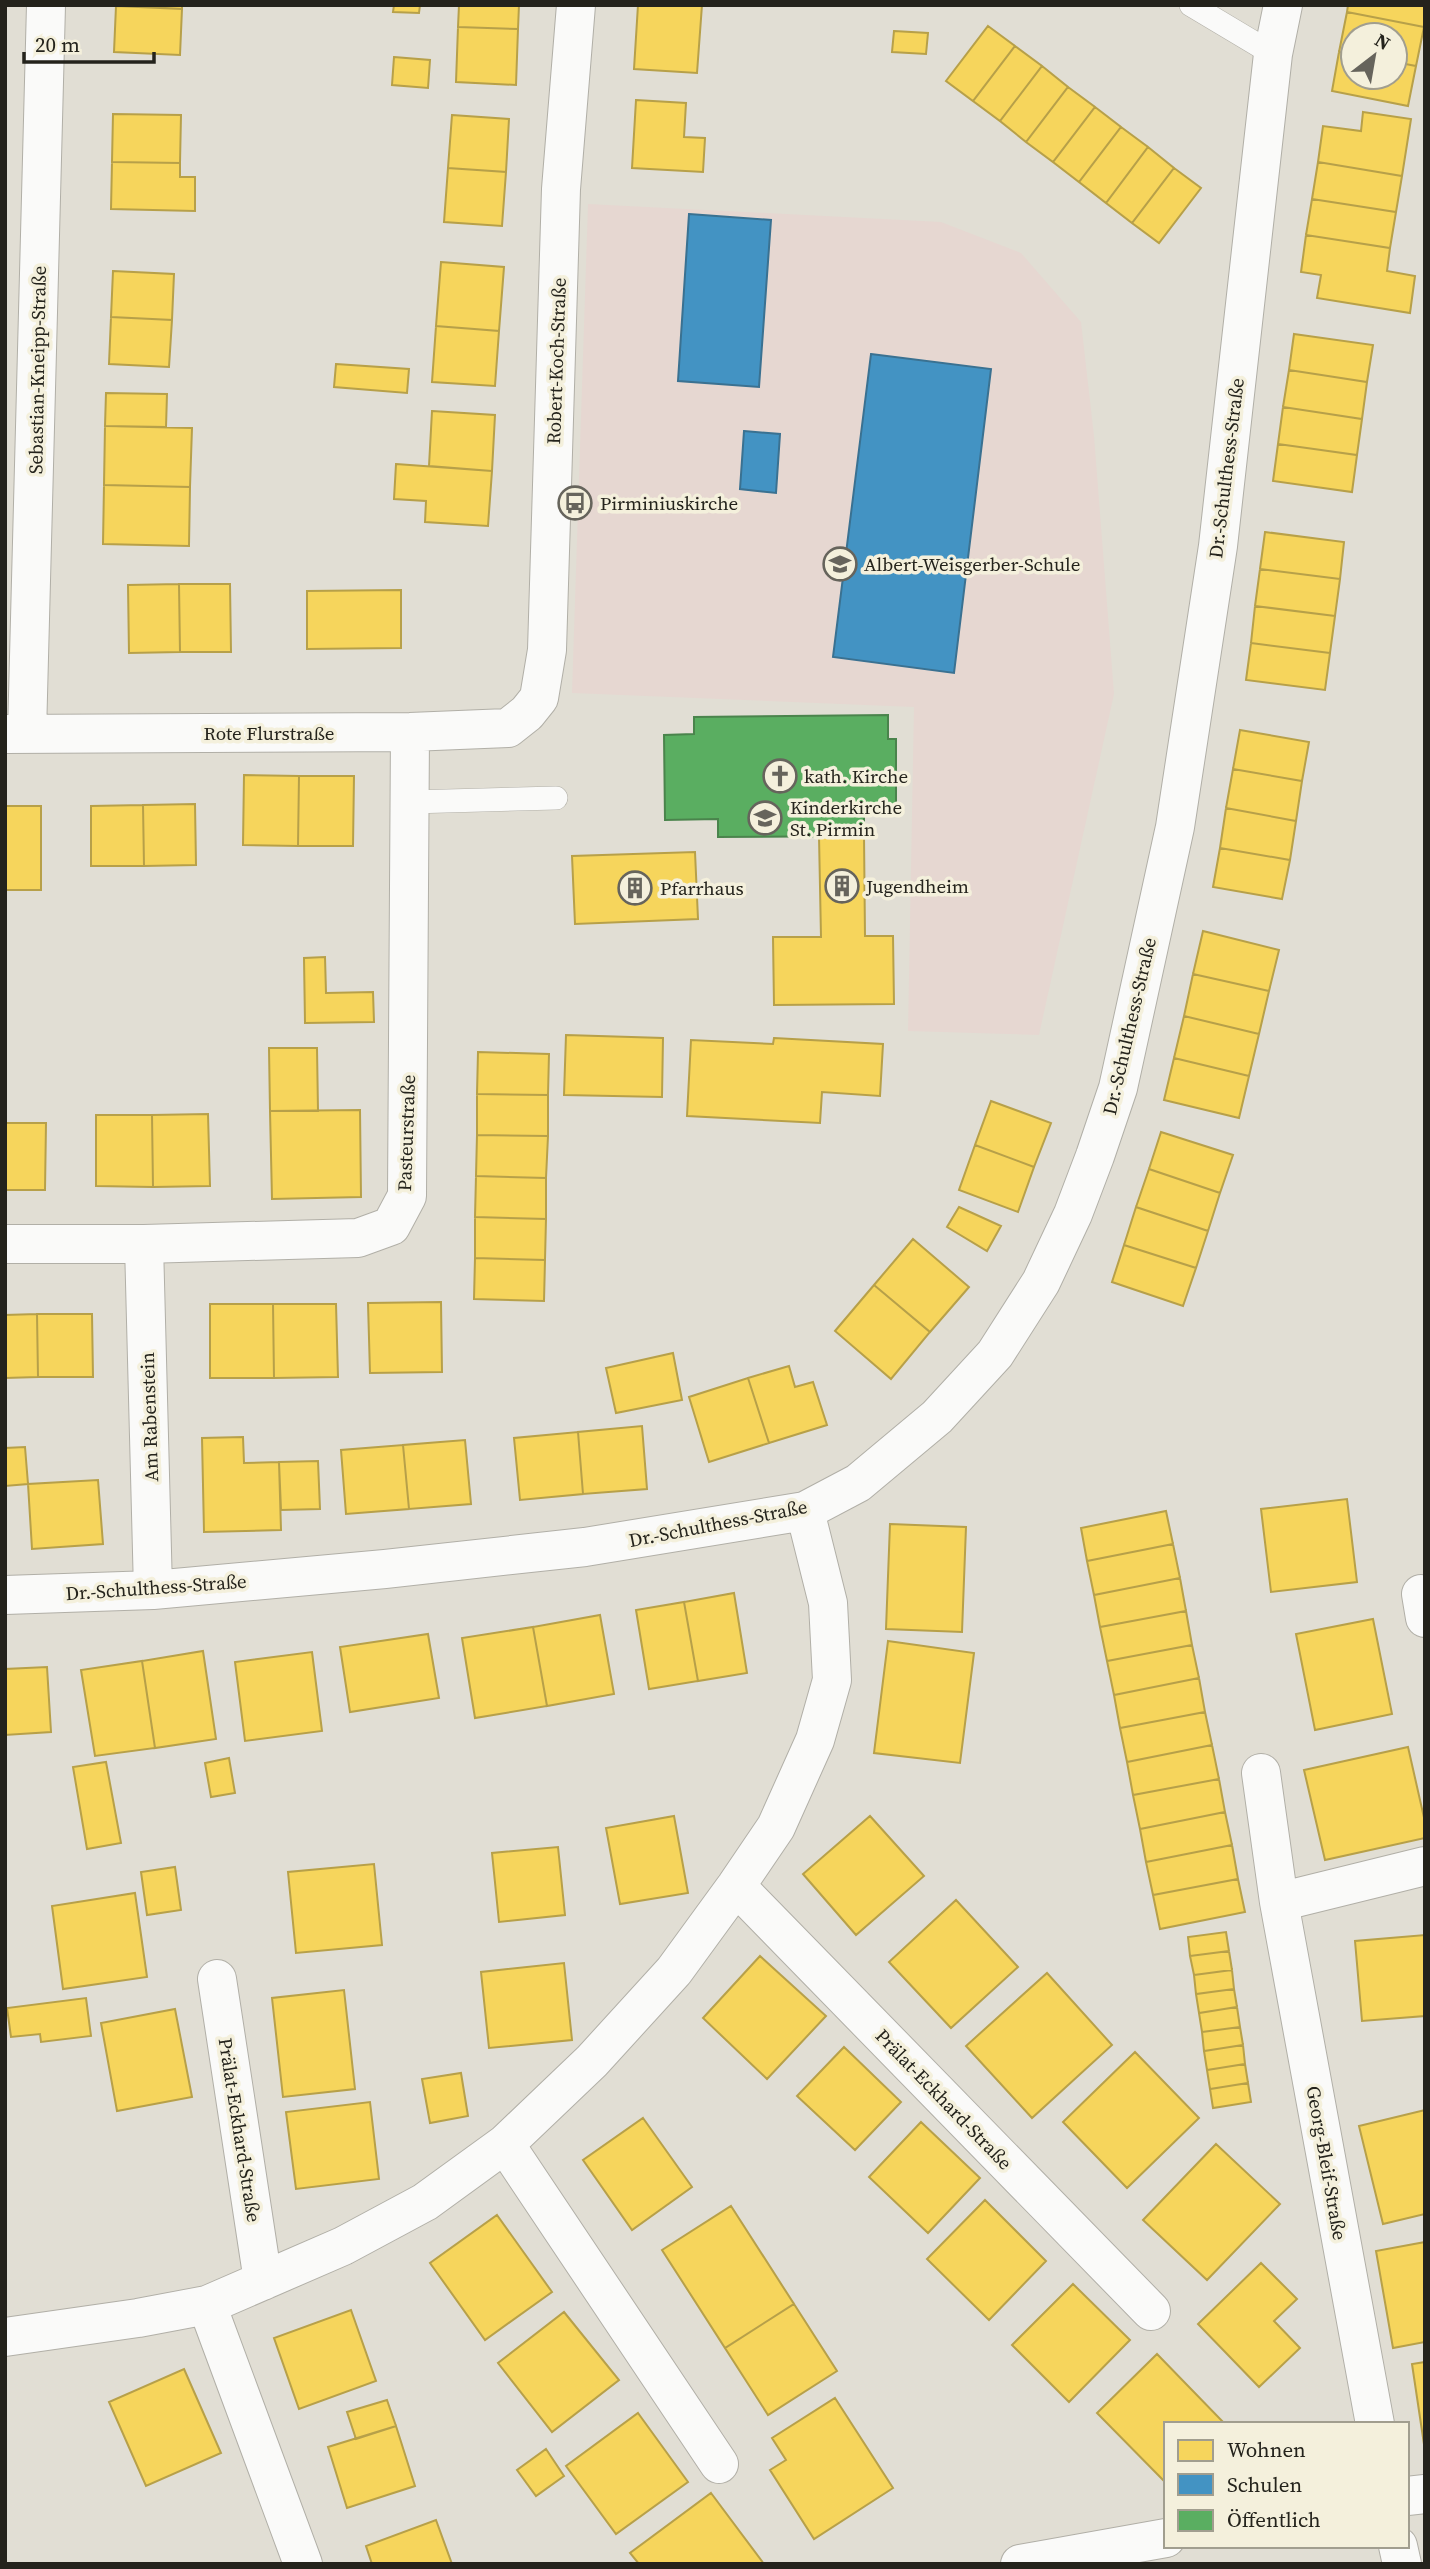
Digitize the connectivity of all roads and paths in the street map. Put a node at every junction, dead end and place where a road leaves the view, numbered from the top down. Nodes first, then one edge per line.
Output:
1 (46, 5) edge
2 (576, 5) edge
3 (1191, 5) edge
4 (1283, 5) edge
5 (1273, 54) junction
6 (527, 713) joint
7 (410, 732) junction
8 (16, 734) edge
9 (556, 798) dead end
10 (410, 802) junction
11 (5, 1244) edge
12 (144, 1244) junction
13 (805, 1511) junction
14 (153, 1590) junction
15 (5, 1595) edge
16 (1261, 1773) dead end
17 (1425, 1866) edge
18 (736, 1886) junction
19 (1279, 1902) junction
20 (217, 1979) dead end
21 (505, 2144) junction
22 (263, 2281) junction
23 (207, 2305) junction
24 (1151, 2311) dead end
25 (5, 2337) edge
26 (1375, 2422) edge
27 (719, 2464) dead end
28 (1164, 2538) edge
29 (303, 2564) edge
30 (1020, 2564) edge

1 - 8 street, Sebastian-Kneipp-Straße
2 - 6 street, Robert-Koch-Straße
3 - 5 lane
4 - 5 street, Dr.-Schulthess-Straße
5 - 13 street, Dr.-Schulthess-Straße
6 - 7 street, Rote Flurstraße
7 - 8 street, Rote Flurstraße
7 - 10 street, Pasteurstraße
9 - 10 lane
10 - 12 street, Pasteurstraße
11 - 12 street, Pasteurstraße
12 - 14 street, Am Rabenstein
13 - 14 street, Dr.-Schulthess-Straße
13 - 18 street
14 - 15 street, Dr.-Schulthess-Straße
16 - 19 street, Georg-Bleif-Straße
17 - 19 street
18 - 21 street
18 - 24 street, Prälat-Eckhard-Straße
19 - 26 street, Georg-Bleif-Straße
20 - 22 street, Prälat-Eckhard-Straße
21 - 22 street
21 - 27 street
22 - 23 street
23 - 25 street
23 - 29 street
28 - 30 street

